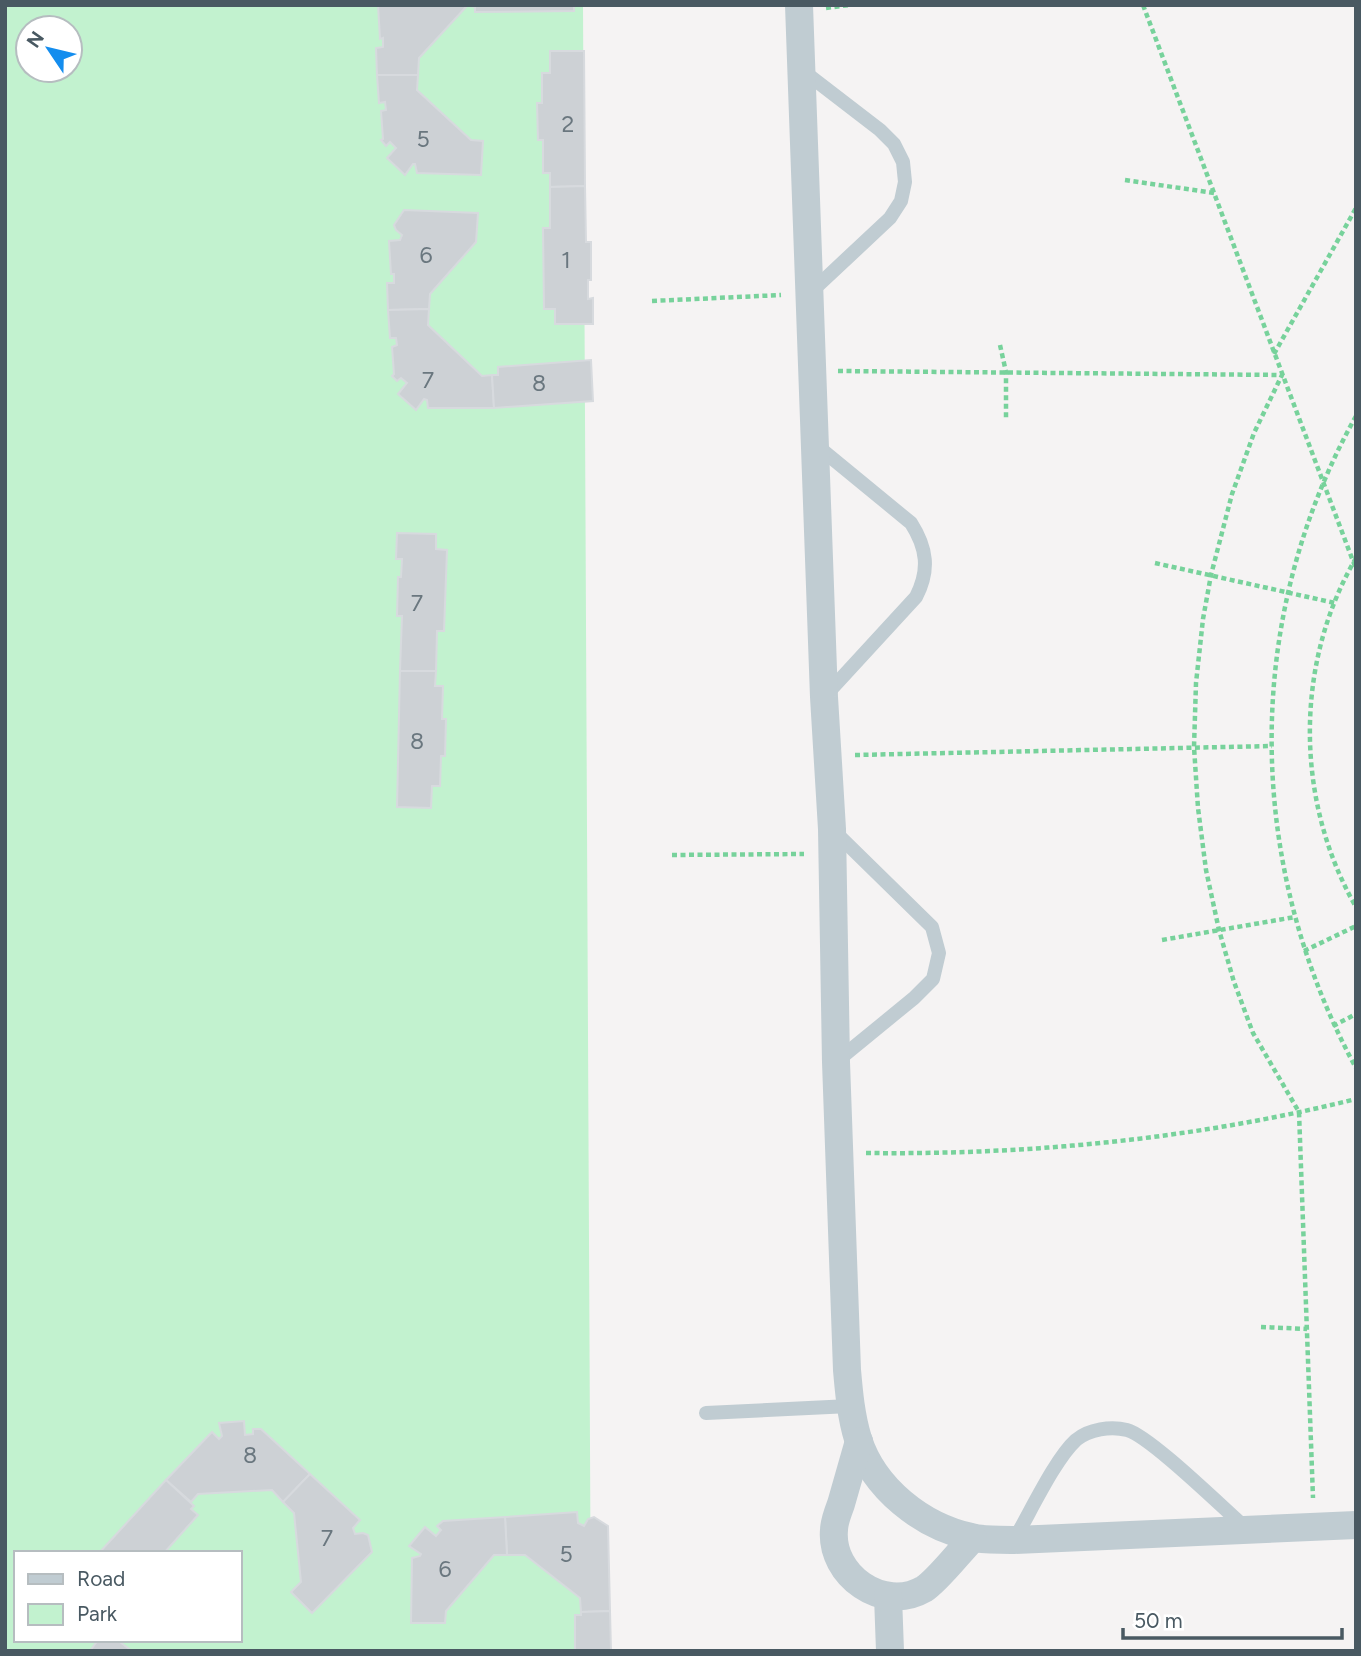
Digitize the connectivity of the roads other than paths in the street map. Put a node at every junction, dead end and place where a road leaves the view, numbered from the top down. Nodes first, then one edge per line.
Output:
1 (799, 5) edge
2 (801, 69) junction
3 (810, 293) junction
4 (815, 444) junction
5 (824, 697) junction
6 (832, 841) junction
7 (836, 1062) junction
8 (850, 1406) junction
9 (706, 1413) dead end
10 (859, 1441) junction
11 (1356, 1525) edge
12 (1248, 1530) junction
13 (973, 1538) junction
14 (1014, 1540) junction
15 (888, 1596) junction
16 (890, 1651) edge

1 - 2 street
2 - 3 street
2 - 3 lane
3 - 4 street
4 - 5 street
4 - 5 lane
5 - 6 street
6 - 7 street
6 - 7 lane
7 - 8 street
8 - 9 lane
8 - 10 street
10 - 13 street
10 - 15 street
11 - 12 street
12 - 14 street
12 - 14 lane
13 - 14 street
13 - 15 street
15 - 16 street

